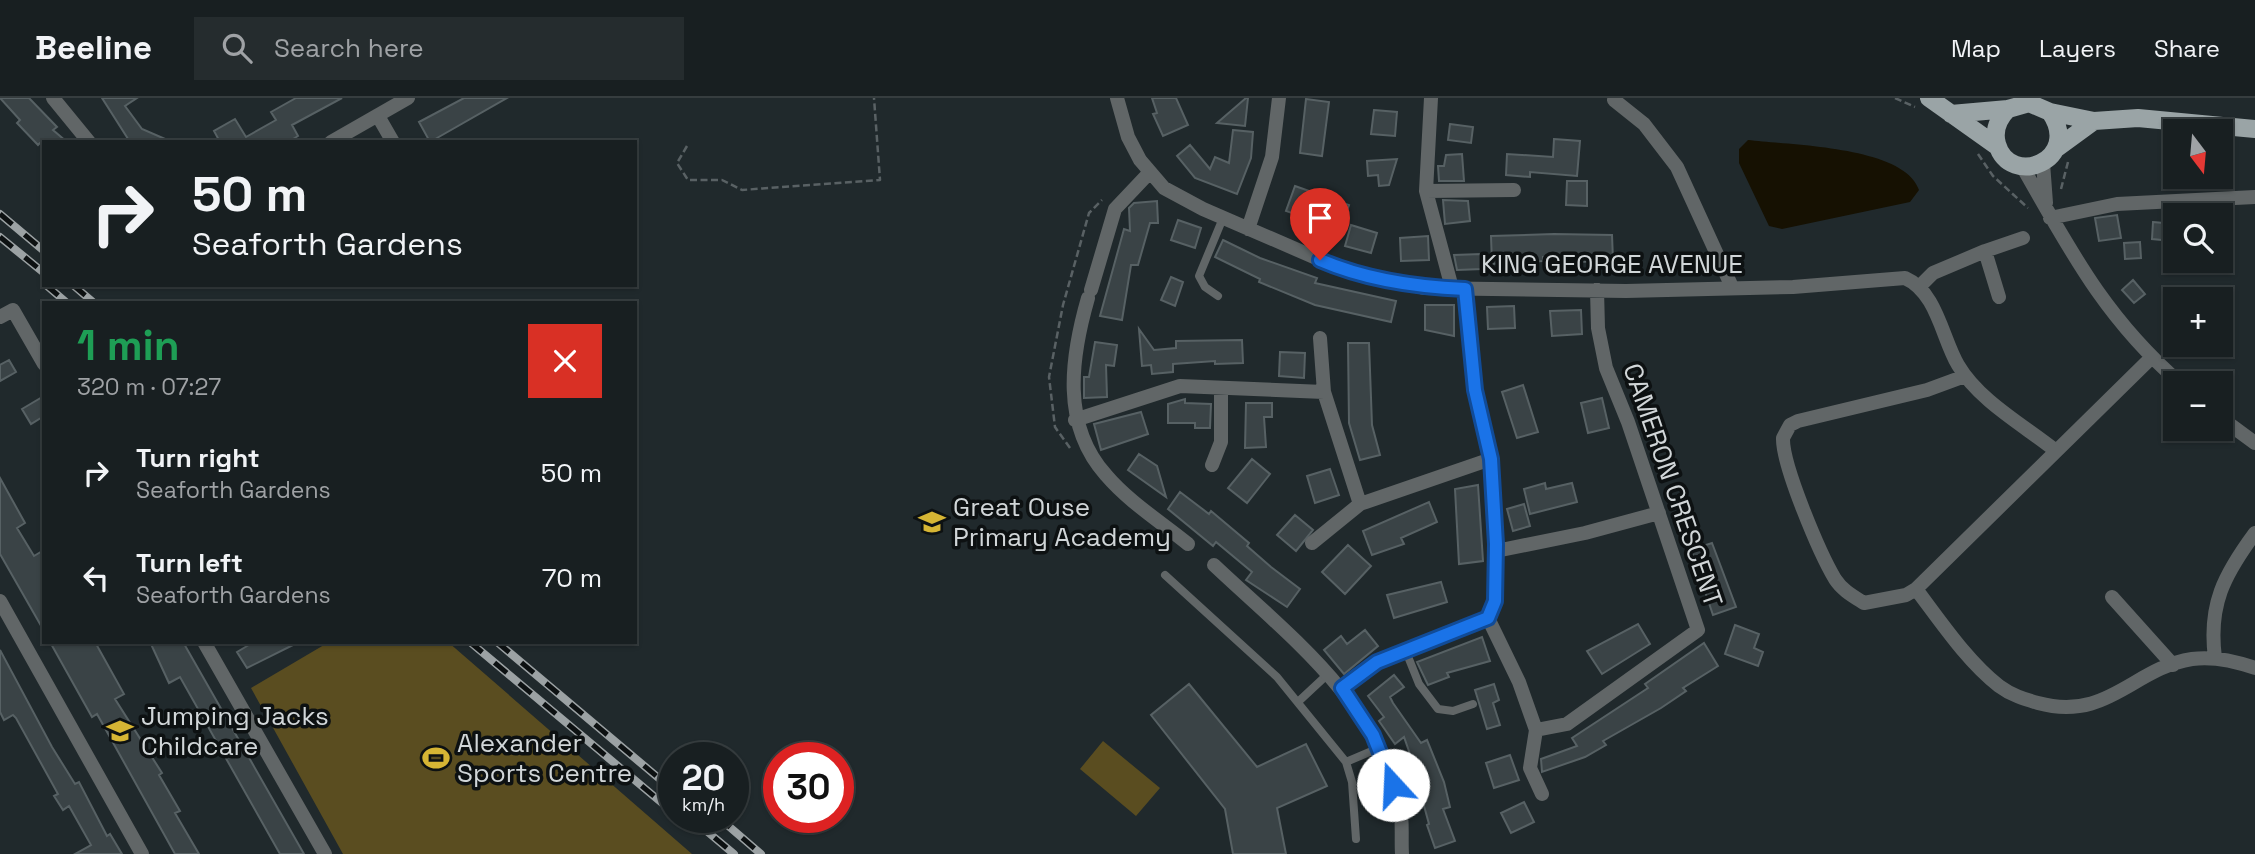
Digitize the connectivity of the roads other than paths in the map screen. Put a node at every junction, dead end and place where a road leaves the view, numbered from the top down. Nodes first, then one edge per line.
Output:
1 (53, 98) edge
2 (408, 98) edge
3 (1117, 98) edge
4 (1279, 98) edge
5 (1431, 98) edge
6 (1614, 100) edge
7 (1927, 105) edge
8 (2008, 109) junction
9 (2050, 112) junction
10 (1951, 114) junction
11 (378, 116) junction
12 (2094, 121) junction
13 (2255, 130) edge
14 (87, 140) edge
15 (335, 140) edge
16 (392, 140) edge
17 (1998, 148) junction
18 (2063, 153) junction
19 (2043, 163) junction
20 (2022, 166) junction
21 (1150, 172) junction
22 (1514, 190) dead end
23 (1426, 191) junction
24 (2255, 197) edge
25 (2043, 213) junction
26 (1223, 218) junction
27 (1248, 229) junction
28 (2023, 238) dead end
29 (1985, 251) junction
30 (1732, 287) junction
31 (1919, 287) junction
32 (1458, 289) junction
33 (1597, 290) junction
34 (1218, 296) dead end
35 (1999, 297) dead end
36 (6, 313) edge
37 (1320, 338) dead end
38 (2151, 358) junction
39 (42, 361) edge
40 (2166, 371) edge
41 (1965, 376) junction
42 (1221, 388) junction
43 (1324, 392) junction
44 (1075, 420) junction
45 (2233, 427) edge
46 (2255, 443) edge
47 (2056, 451) junction
48 (1491, 459) junction
49 (1212, 465) dead end
50 (1360, 504) junction
51 (1659, 513) junction
52 (2255, 533) edge
53 (1312, 543) dead end
54 (1188, 544) dead end
55 (1496, 551) junction
56 (1214, 565) dead end
57 (1165, 575) dead end
58 (1916, 589) junction
59 (2112, 597) dead end
60 (0, 601) edge
61 (1488, 618) junction
62 (205, 644) edge
63 (1405, 649) junction
64 (2215, 658) junction
65 (2173, 664) junction
66 (2255, 668) edge
67 (1328, 674) junction
68 (1342, 688) junction
69 (1299, 701) junction
70 (1473, 704) dead end
71 (1536, 730) junction
72 (1379, 748) junction
73 (1346, 762) junction
74 (1542, 794) dead end
75 (1356, 839) dead end
76 (142, 854) edge
77 (325, 854) edge
78 (1402, 854) edge

1 - 14 street
2 - 11 street
3 - 21 street, KING GEORGE AVENUE
4 - 27 street
5 - 23 street
6 - 30 street
7 - 10 main road
8 - 9 main road
8 - 10 main road
8 - 17 main road
9 - 12 main road
9 - 18 main road
10 - 17 main road
11 - 15 street
11 - 16 street
12 - 13 main road
12 - 18 main road
17 - 20 main road
18 - 19 main road
19 - 20 main road
19 - 25 street
20 - 25 street
21 - 26 street, KING GEORGE AVENUE
21 - 44 street
22 - 23 street
23 - 32 street
24 - 25 street
25 - 38 street
26 - 27 street, KING GEORGE AVENUE
26 - 34 lane
27 - 32 street, KING GEORGE AVENUE
28 - 29 street
29 - 31 street
29 - 35 street
30 - 31 street, KING GEORGE AVENUE
30 - 33 street, KING GEORGE AVENUE
31 - 41 street
32 - 33 street, KING GEORGE AVENUE
32 - 48 street
33 - 51 street, CAMERON CRESCENT
36 - 39 street
37 - 43 street
38 - 40 street
38 - 47 street
41 - 47 street
41 - 58 street
42 - 43 street
42 - 44 street
42 - 49 street
43 - 50 street
44 - 54 street
45 - 46 street
47 - 58 street
48 - 50 street
48 - 55 street
50 - 53 street
51 - 55 street
51 - 71 street, CAMERON CRESCENT
52 - 64 street
55 - 61 street
56 - 67 street
57 - 69 lane
58 - 65 street
59 - 65 street
60 - 76 street
61 - 63 street
61 - 71 street
62 - 77 street
63 - 68 street
63 - 70 lane
64 - 65 street
64 - 66 street
67 - 68 street
67 - 69 lane
68 - 72 street
69 - 73 lane
71 - 74 street
72 - 73 lane
72 - 78 street
73 - 75 lane

